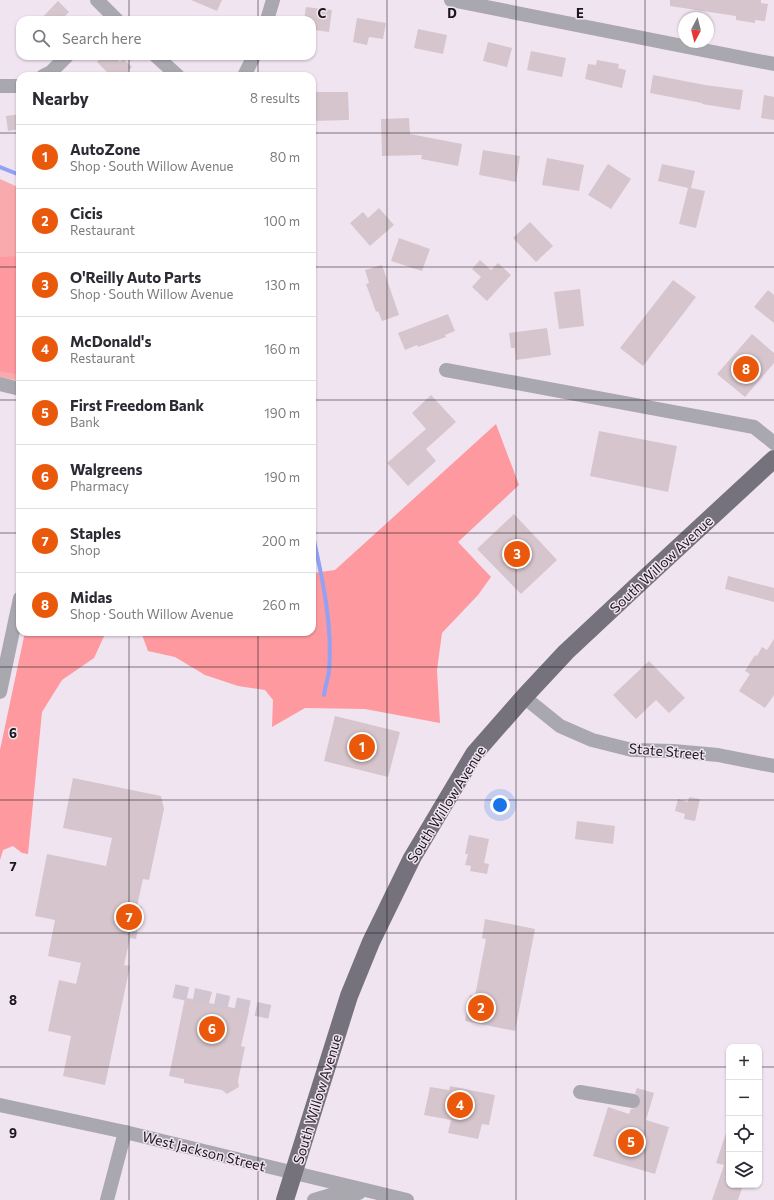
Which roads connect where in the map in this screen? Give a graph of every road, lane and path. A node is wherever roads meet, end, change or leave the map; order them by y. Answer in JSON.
{"nodes":[{"id":1,"x":97,"y":0,"type":"edge"},
{"id":2,"x":273,"y":0,"type":"edge"},
{"id":3,"x":450,"y":0,"type":"edge"},
{"id":4,"x":109,"y":16,"type":"edge"},
{"id":5,"x":267,"y":16,"type":"edge"},
{"id":6,"x":63,"y":60,"type":"edge"},
{"id":7,"x":160,"y":60,"type":"edge"},
{"id":8,"x":252,"y":60,"type":"edge"},
{"id":9,"x":774,"y":64,"type":"edge"},
{"id":10,"x":51,"y":72,"type":"edge"},
{"id":11,"x":174,"y":72,"type":"edge"},
{"id":12,"x":246,"y":72,"type":"edge"},
{"id":13,"x":0,"y":86,"type":"edge"},
{"id":14,"x":16,"y":86,"type":"edge"},
{"id":15,"x":446,"y":370,"type":"dead end"},
{"id":16,"x":0,"y":384,"type":"edge"},
{"id":17,"x":16,"y":388,"type":"edge"},
{"id":18,"x":774,"y":443,"type":"edge"},
{"id":19,"x":774,"y":459,"type":"edge"},
{"id":20,"x":16,"y":617,"type":"edge"},
{"id":21,"x":0,"y":692,"type":"edge"},
{"id":22,"x":524,"y":697,"type":"junction"},
{"id":23,"x":774,"y":766,"type":"edge"},
{"id":24,"x":580,"y":1092,"type":"dead end"},
{"id":25,"x":633,"y":1101,"type":"tunnel mouth"},
{"id":26,"x":0,"y":1105,"type":"edge"},
{"id":27,"x":125,"y":1132,"type":"junction"},
{"id":28,"x":294,"y":1173,"type":"junction"},
{"id":29,"x":377,"y":1193,"type":"junction"},
{"id":30,"x":107,"y":1200,"type":"edge"},
{"id":31,"x":285,"y":1200,"type":"edge"},
{"id":32,"x":314,"y":1200,"type":"edge"},
{"id":33,"x":407,"y":1200,"type":"edge"}],
"edges":[{"from":1,"to":4,"type":"street"},
{"from":2,"to":5,"type":"street"},
{"from":3,"to":9,"type":"street"},
{"from":6,"to":10,"type":"street"},
{"from":7,"to":11,"type":"street"},
{"from":8,"to":12,"type":"street"},
{"from":13,"to":14,"type":"street"},
{"from":15,"to":18,"type":"street"},
{"from":16,"to":17,"type":"street"},
{"from":19,"to":22,"type":"main road","name":"South Willow Avenue"},
{"from":20,"to":21,"type":"street"},
{"from":22,"to":23,"type":"street","name":"State Street"},
{"from":22,"to":28,"type":"main road","name":"South Willow Avenue"},
{"from":24,"to":25,"type":"street"},
{"from":26,"to":27,"type":"street","name":"West Jackson Street"},
{"from":27,"to":28,"type":"street","name":"West Jackson Street"},
{"from":27,"to":30,"type":"street"},
{"from":28,"to":29,"type":"street","name":"West Jackson Street"},
{"from":28,"to":31,"type":"main road","name":"South Willow Avenue"},
{"from":29,"to":32,"type":"street"},
{"from":29,"to":33,"type":"street","name":"West Jackson Street"}]}
